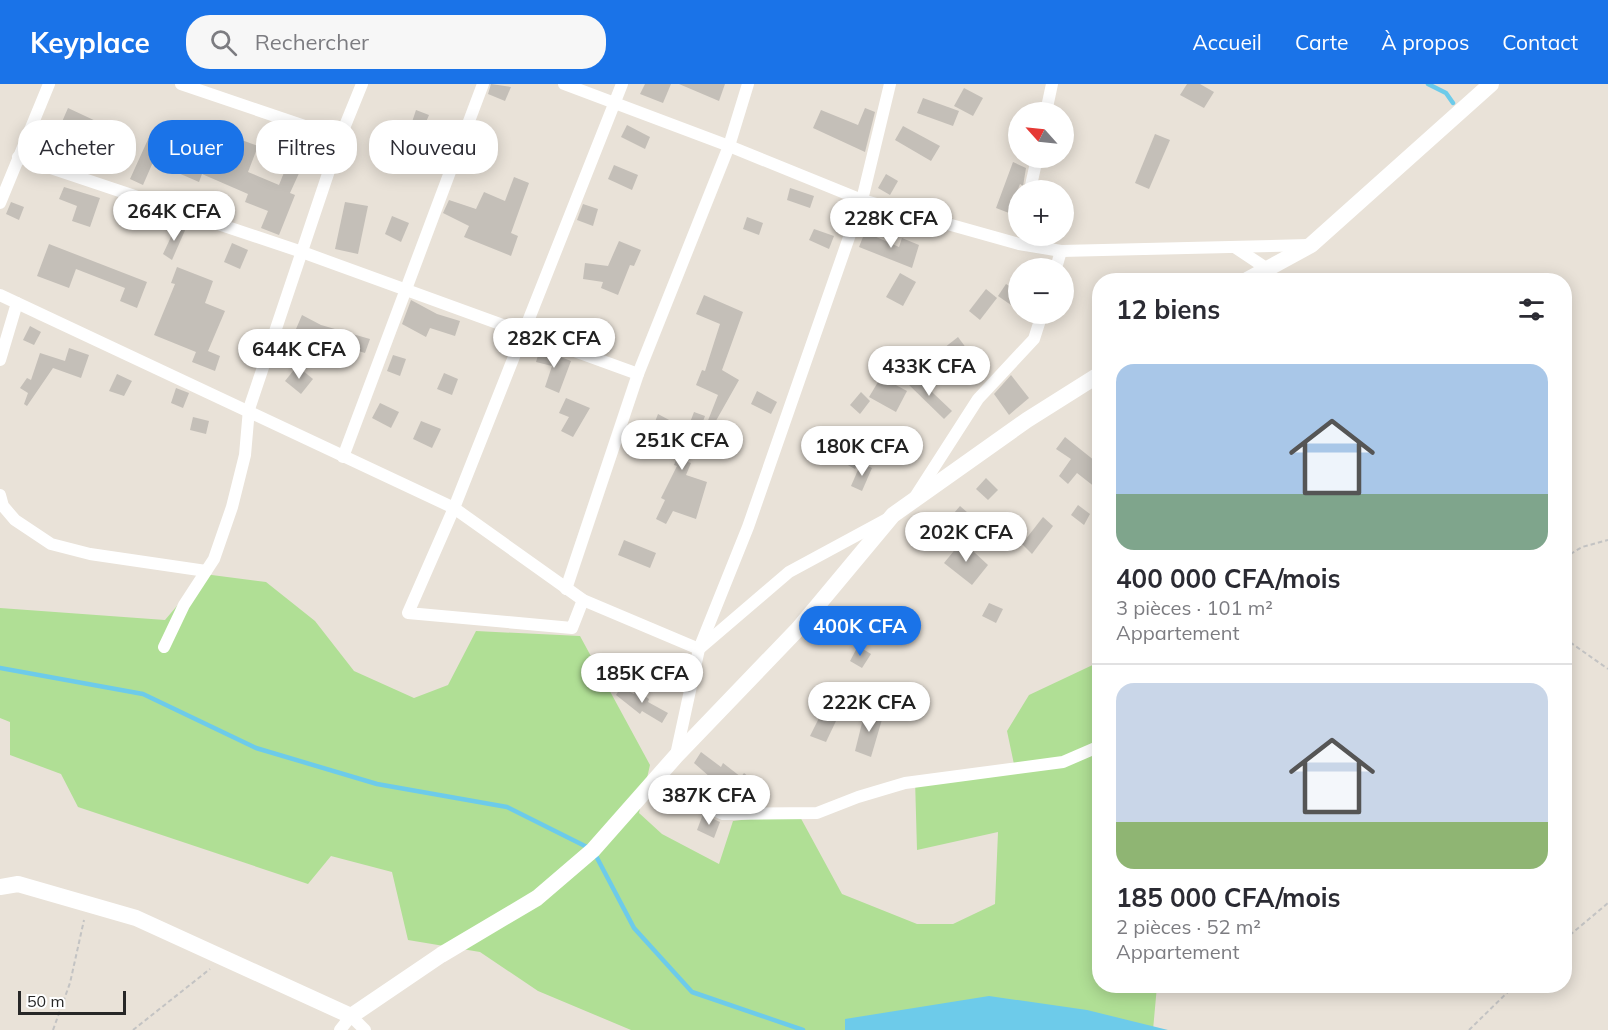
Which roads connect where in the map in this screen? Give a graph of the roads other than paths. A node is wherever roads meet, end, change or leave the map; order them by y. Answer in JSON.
{"nodes":[{"id":1,"x":49,"y":84,"type":"edge"},
{"id":2,"x":181,"y":84,"type":"edge"},
{"id":3,"x":362,"y":84,"type":"edge"},
{"id":4,"x":483,"y":84,"type":"edge"},
{"id":5,"x":564,"y":84,"type":"edge"},
{"id":6,"x":622,"y":84,"type":"edge"},
{"id":7,"x":748,"y":84,"type":"edge"},
{"id":8,"x":890,"y":84,"type":"edge"},
{"id":9,"x":1052,"y":84,"type":"edge"},
{"id":10,"x":1491,"y":84,"type":"edge"},
{"id":11,"x":617,"y":102,"type":"junction"},
{"id":12,"x":1048,"y":102,"type":"edge"},
{"id":13,"x":34,"y":120,"type":"edge"},
{"id":14,"x":287,"y":120,"type":"edge"},
{"id":15,"x":347,"y":120,"type":"edge"},
{"id":16,"x":729,"y":146,"type":"junction"},
{"id":17,"x":18,"y":157,"type":"edge"},
{"id":18,"x":69,"y":174,"type":"edge"},
{"id":19,"x":328,"y":174,"type":"edge"},
{"id":20,"x":862,"y":200,"type":"junction"},
{"id":21,"x":0,"y":203,"type":"edge"},
{"id":22,"x":1008,"y":237,"type":"edge"},
{"id":23,"x":1311,"y":245,"type":"junction"},
{"id":24,"x":1042,"y":246,"type":"edge"},
{"id":25,"x":1236,"y":248,"type":"junction"},
{"id":26,"x":1061,"y":251,"type":"junction"},
{"id":27,"x":302,"y":252,"type":"junction"},
{"id":28,"x":1059,"y":258,"type":"edge"},
{"id":29,"x":1268,"y":273,"type":"edge"},
{"id":30,"x":1270,"y":273,"type":"edge"},
{"id":31,"x":404,"y":291,"type":"junction"},
{"id":32,"x":0,"y":295,"type":"edge"},
{"id":33,"x":17,"y":303,"type":"junction"},
{"id":34,"x":1039,"y":324,"type":"edge"},
{"id":35,"x":525,"y":332,"type":"junction"},
{"id":36,"x":0,"y":360,"type":"edge"},
{"id":37,"x":638,"y":374,"type":"junction"},
{"id":38,"x":1092,"y":379,"type":"edge"},
{"id":39,"x":249,"y":409,"type":"junction"},
{"id":40,"x":343,"y":457,"type":"junction"},
{"id":41,"x":914,"y":498,"type":"junction"},
{"id":42,"x":1,"y":502,"type":"edge"},
{"id":43,"x":454,"y":507,"type":"junction"},
{"id":44,"x":893,"y":515,"type":"junction"},
{"id":45,"x":206,"y":571,"type":"junction"},
{"id":46,"x":566,"y":589,"type":"junction"},
{"id":47,"x":583,"y":600,"type":"junction"},
{"id":48,"x":164,"y":647,"type":"dead end"},
{"id":49,"x":699,"y":649,"type":"junction"},
{"id":50,"x":1092,"y":749,"type":"edge"},
{"id":51,"x":676,"y":756,"type":"junction"},
{"id":52,"x":652,"y":783,"type":"junction"},
{"id":53,"x":0,"y":887,"type":"edge"},
{"id":54,"x":351,"y":1016,"type":"junction"},
{"id":55,"x":340,"y":1030,"type":"edge"},
{"id":56,"x":365,"y":1030,"type":"edge"}],
"edges":[{"from":1,"to":13,"type":"street"},
{"from":2,"to":14,"type":"street"},
{"from":3,"to":15,"type":"street"},
{"from":4,"to":31,"type":"street"},
{"from":5,"to":11,"type":"street"},
{"from":6,"to":11,"type":"street"},
{"from":7,"to":16,"type":"street"},
{"from":8,"to":20,"type":"street"},
{"from":9,"to":12,"type":"street"},
{"from":10,"to":23,"type":"street"},
{"from":11,"to":16,"type":"street"},
{"from":11,"to":35,"type":"street"},
{"from":16,"to":20,"type":"street"},
{"from":16,"to":37,"type":"street"},
{"from":17,"to":21,"type":"street"},
{"from":18,"to":27,"type":"street"},
{"from":19,"to":27,"type":"street"},
{"from":20,"to":22,"type":"street"},
{"from":20,"to":49,"type":"street"},
{"from":23,"to":25,"type":"street"},
{"from":23,"to":30,"type":"street"},
{"from":24,"to":26,"type":"street"},
{"from":25,"to":26,"type":"street"},
{"from":25,"to":29,"type":"street"},
{"from":26,"to":28,"type":"street"},
{"from":27,"to":31,"type":"street"},
{"from":27,"to":39,"type":"street"},
{"from":31,"to":35,"type":"street"},
{"from":31,"to":40,"type":"street"},
{"from":32,"to":33,"type":"street"},
{"from":33,"to":36,"type":"street"},
{"from":33,"to":39,"type":"street"},
{"from":34,"to":41,"type":"street"},
{"from":35,"to":37,"type":"street"},
{"from":35,"to":43,"type":"street"},
{"from":37,"to":46,"type":"street"},
{"from":38,"to":41,"type":"street"},
{"from":39,"to":40,"type":"street"},
{"from":39,"to":45,"type":"street"},
{"from":40,"to":43,"type":"street"},
{"from":41,"to":44,"type":"street"},
{"from":42,"to":45,"type":"street"},
{"from":43,"to":46,"type":"street"},
{"from":43,"to":47,"type":"street"},
{"from":44,"to":49,"type":"street"},
{"from":44,"to":51,"type":"street"},
{"from":45,"to":48,"type":"street"},
{"from":46,"to":47,"type":"street"},
{"from":47,"to":49,"type":"street"},
{"from":49,"to":51,"type":"street"},
{"from":50,"to":52,"type":"street"},
{"from":51,"to":52,"type":"street"},
{"from":52,"to":54,"type":"street"},
{"from":53,"to":54,"type":"street"},
{"from":54,"to":55,"type":"street"},
{"from":54,"to":56,"type":"street"}]}
